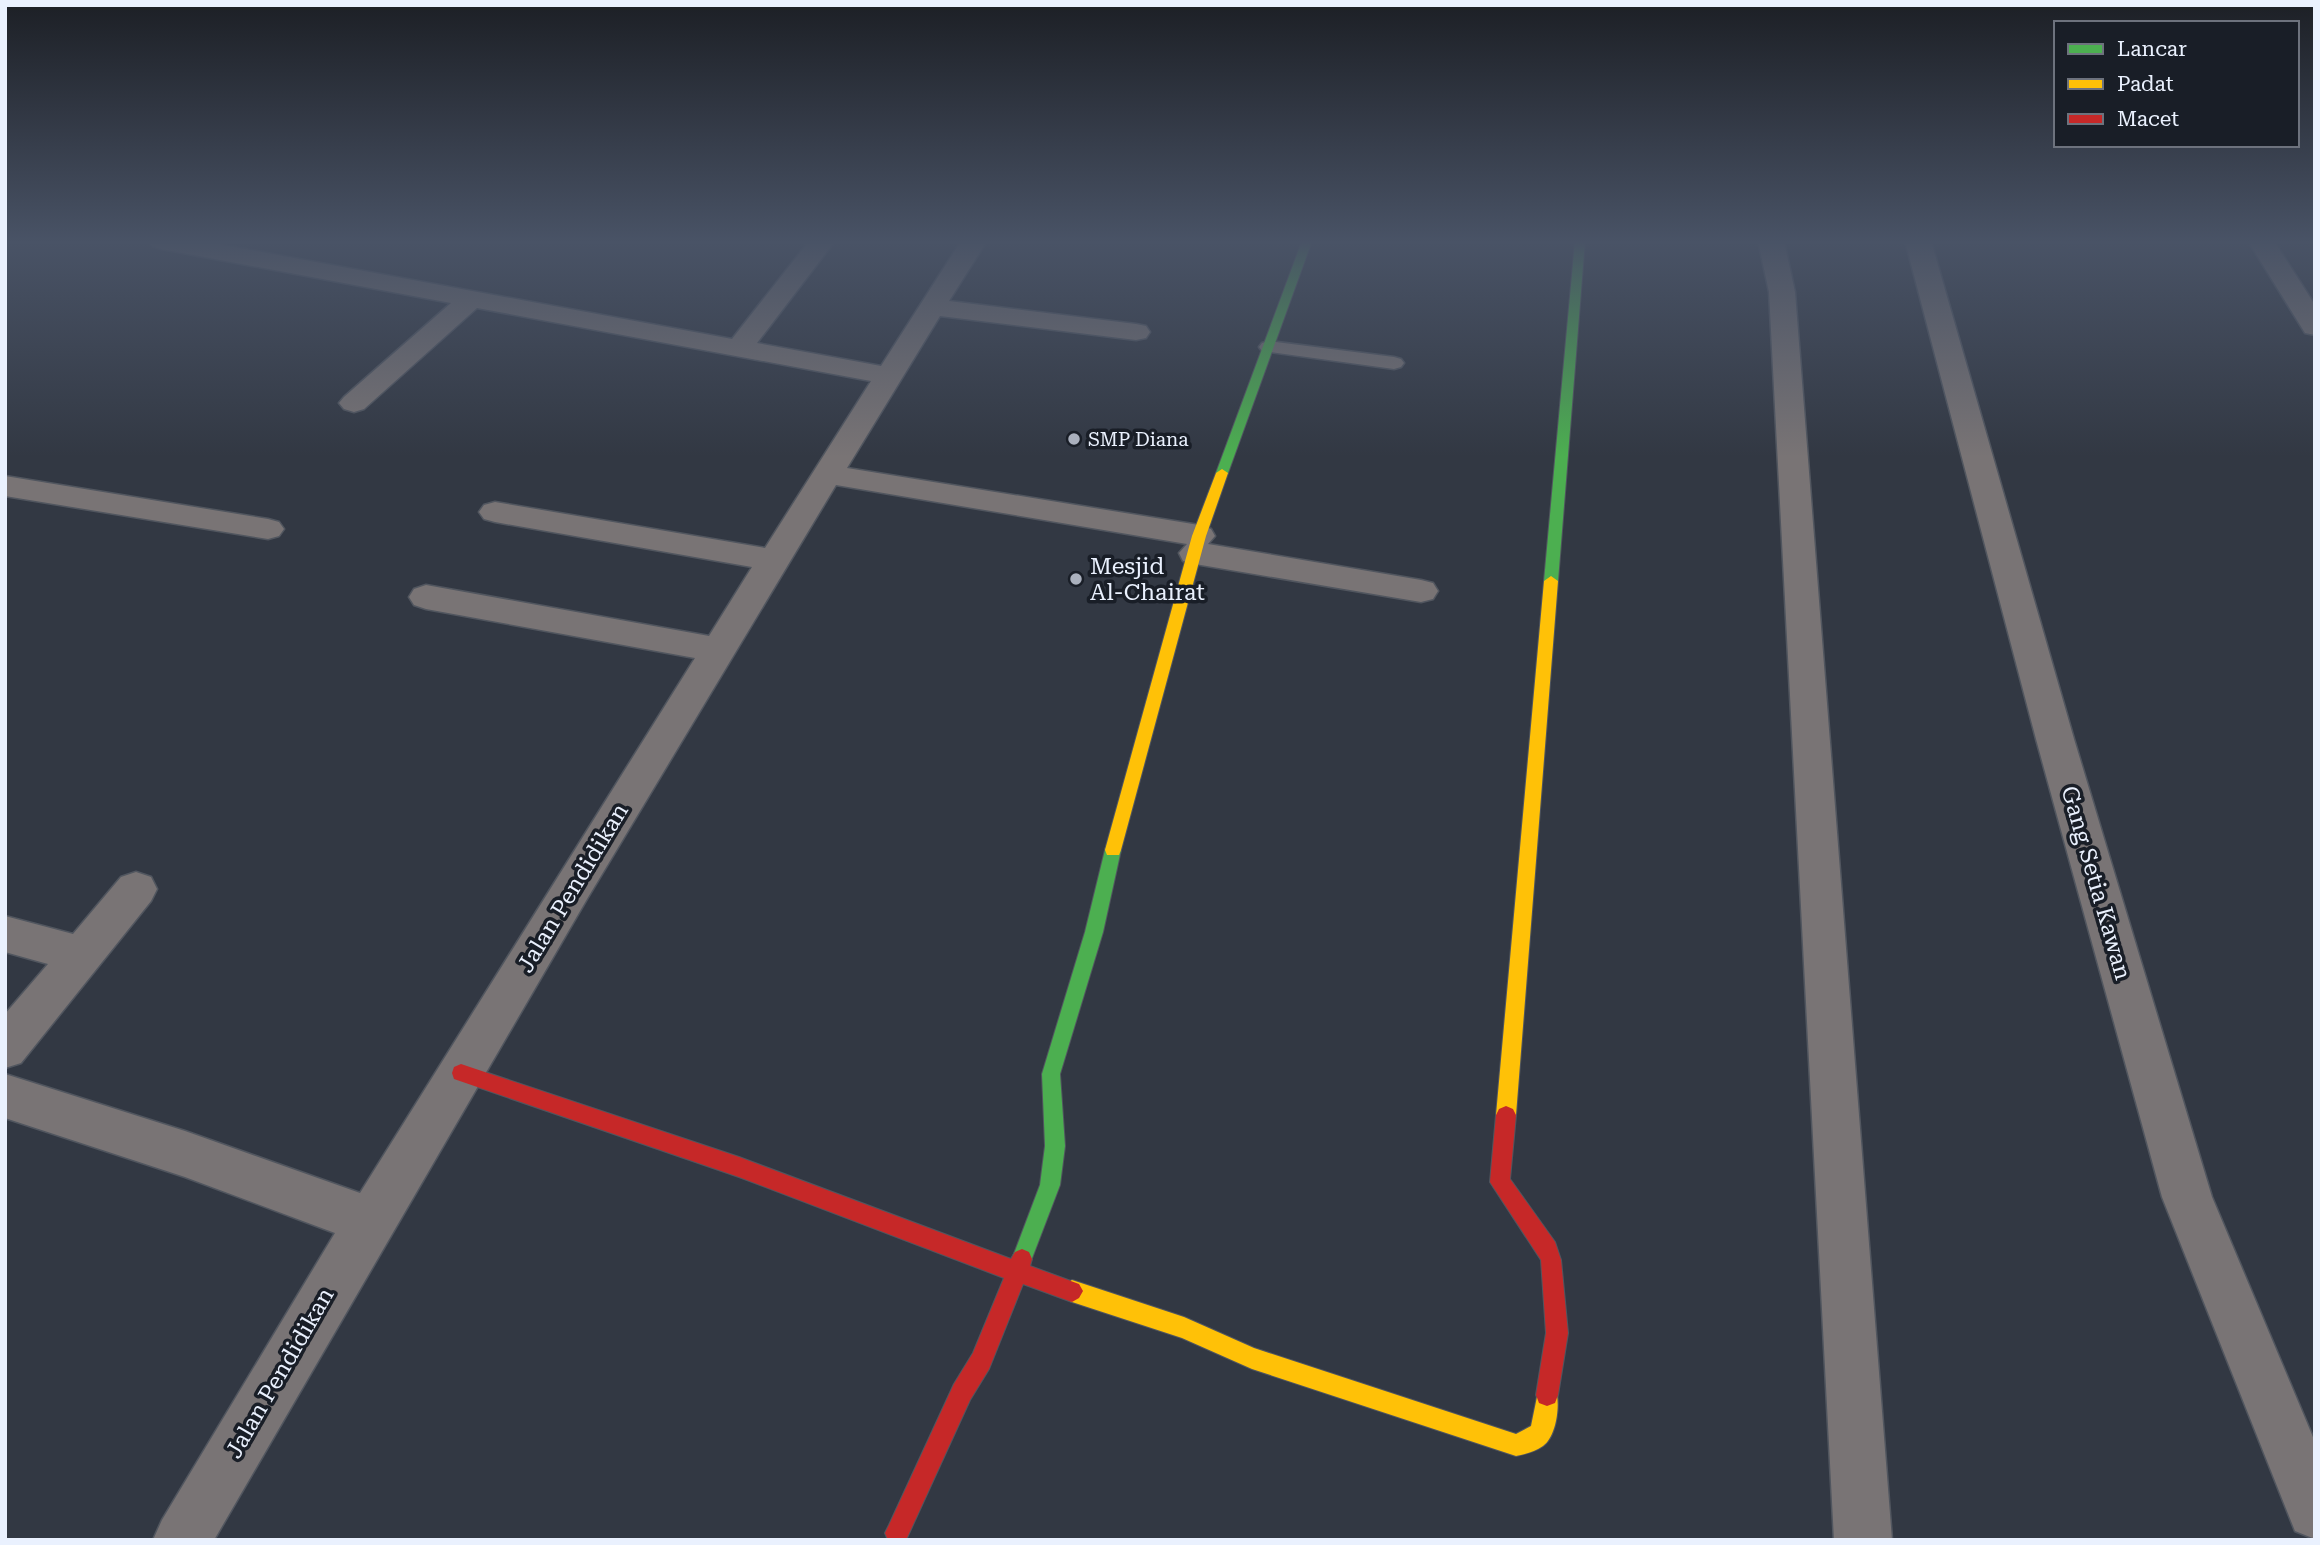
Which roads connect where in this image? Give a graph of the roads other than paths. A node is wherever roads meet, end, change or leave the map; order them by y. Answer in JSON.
{"nodes":[{"id":1,"x":455,"y":313,"type":"edge"},
{"id":2,"x":551,"y":313,"type":"edge"},
{"id":3,"x":766,"y":313,"type":"edge"},
{"id":4,"x":928,"y":313,"type":"edge"},
{"id":5,"x":982,"y":313,"type":"edge"},
{"id":6,"x":1281,"y":313,"type":"edge"},
{"id":7,"x":1574,"y":313,"type":"edge"},
{"id":8,"x":1783,"y":313,"type":"edge"},
{"id":9,"x":1938,"y":313,"type":"edge"},
{"id":10,"x":1136,"y":332,"type":"dead end"},
{"id":11,"x":1269,"y":347,"type":"junction"},
{"id":12,"x":738,"y":349,"type":"junction"},
{"id":13,"x":1394,"y":363,"type":"dead end"},
{"id":14,"x":888,"y":376,"type":"junction"},
{"id":15,"x":354,"y":403,"type":"dead end"},
{"id":16,"x":828,"y":474,"type":"junction"},
{"id":17,"x":5,"y":486,"type":"edge"},
{"id":18,"x":495,"y":512,"type":"dead end"},
{"id":19,"x":268,"y":529,"type":"dead end"},
{"id":20,"x":1197,"y":545,"type":"junction"},
{"id":21,"x":774,"y":560,"type":"junction"},
{"id":22,"x":1420,"y":592,"type":"dead end"},
{"id":23,"x":426,"y":597,"type":"dead end"},
{"id":24,"x":718,"y":650,"type":"junction"},
{"id":25,"x":136,"y":889,"type":"dead end"},
{"id":26,"x":5,"y":934,"type":"edge"},
{"id":27,"x":83,"y":955,"type":"junction"},
{"id":28,"x":5,"y":1048,"type":"edge"},
{"id":29,"x":461,"y":1073,"type":"junction"},
{"id":30,"x":5,"y":1096,"type":"edge"},
{"id":31,"x":369,"y":1221,"type":"junction"},
{"id":32,"x":1017,"y":1272,"type":"junction"},
{"id":33,"x":2315,"y":1511,"type":"edge"},
{"id":34,"x":897,"y":1532,"type":"dead end"},
{"id":35,"x":182,"y":1540,"type":"edge"},
{"id":36,"x":1863,"y":1540,"type":"edge"}],
"edges":[{"from":1,"to":15,"type":"street"},
{"from":2,"to":12,"type":"street"},
{"from":3,"to":12,"type":"street"},
{"from":4,"to":14,"type":"street","name":"Jalan Pendidikan"},
{"from":5,"to":10,"type":"street"},
{"from":6,"to":11,"type":"street"},
{"from":7,"to":32,"type":"street"},
{"from":8,"to":36,"type":"street"},
{"from":9,"to":33,"type":"street","name":"Gang Setia Kawan"},
{"from":11,"to":13,"type":"lane"},
{"from":11,"to":20,"type":"street"},
{"from":12,"to":14,"type":"street"},
{"from":14,"to":16,"type":"street","name":"Jalan Pendidikan"},
{"from":16,"to":20,"type":"street"},
{"from":16,"to":21,"type":"street","name":"Jalan Pendidikan"},
{"from":17,"to":19,"type":"street"},
{"from":18,"to":21,"type":"street"},
{"from":20,"to":22,"type":"street"},
{"from":20,"to":32,"type":"street"},
{"from":21,"to":24,"type":"street","name":"Jalan Pendidikan"},
{"from":23,"to":24,"type":"street"},
{"from":24,"to":29,"type":"street","name":"Jalan Pendidikan"},
{"from":25,"to":27,"type":"street"},
{"from":26,"to":27,"type":"street"},
{"from":27,"to":28,"type":"street"},
{"from":29,"to":31,"type":"street","name":"Jalan Pendidikan"},
{"from":29,"to":32,"type":"street"},
{"from":30,"to":31,"type":"street"},
{"from":31,"to":35,"type":"street","name":"Jalan Pendidikan"},
{"from":32,"to":34,"type":"street"}]}
